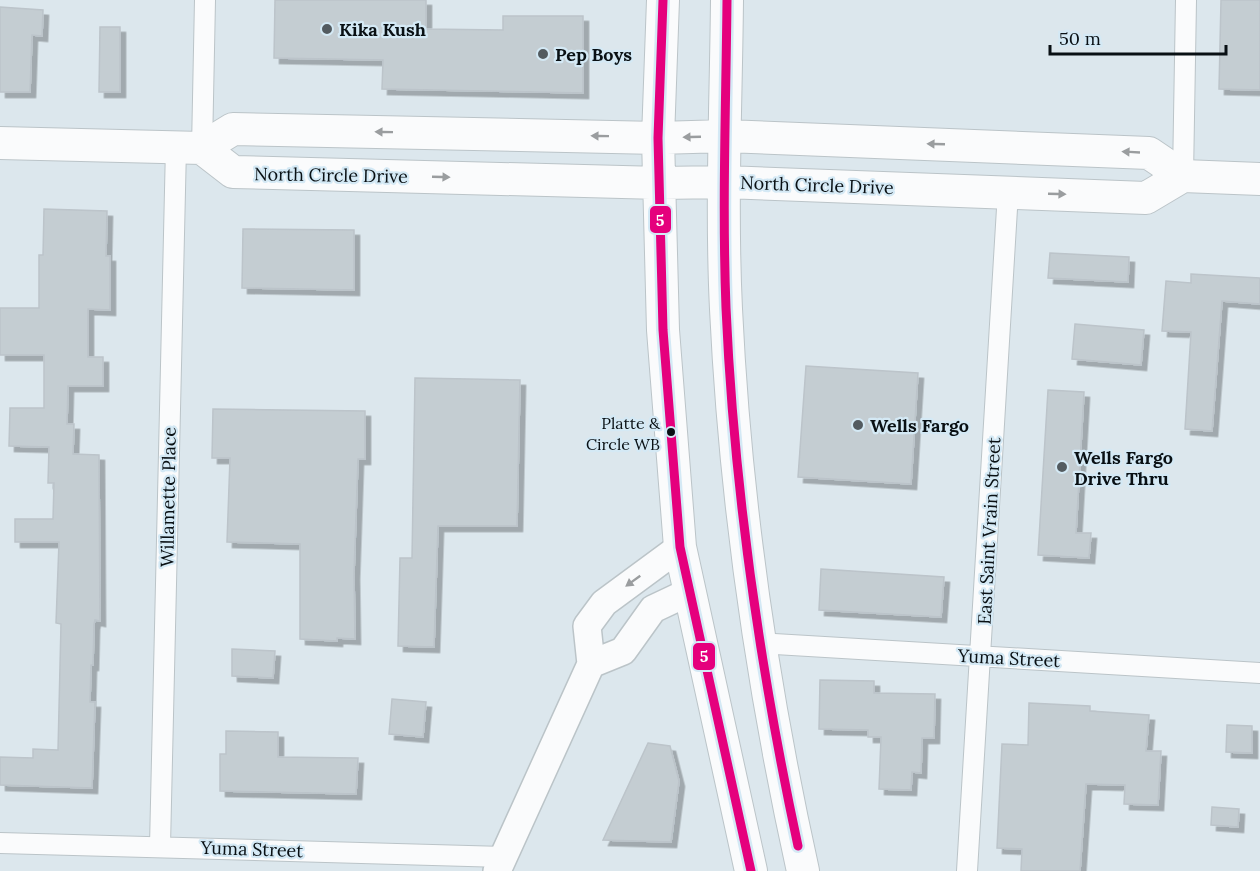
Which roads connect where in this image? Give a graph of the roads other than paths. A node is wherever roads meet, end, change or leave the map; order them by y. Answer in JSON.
{"nodes":[{"id":1,"x":205,"y":0,"type":"edge"},
{"id":2,"x":663,"y":0,"type":"edge"},
{"id":3,"x":727,"y":0,"type":"edge"},
{"id":4,"x":1186,"y":0,"type":"edge"},
{"id":5,"x":726,"y":136,"type":"junction"},
{"id":6,"x":658,"y":138,"type":"junction"},
{"id":7,"x":0,"y":143,"type":"edge"},
{"id":8,"x":189,"y":148,"type":"junction"},
{"id":9,"x":1183,"y":176,"type":"junction"},
{"id":10,"x":1260,"y":179,"type":"edge"},
{"id":11,"x":725,"y":182,"type":"junction"},
{"id":12,"x":660,"y":183,"type":"junction"},
{"id":13,"x":1008,"y":192,"type":"junction"},
{"id":14,"x":680,"y":547,"type":"junction"},
{"id":15,"x":689,"y":592,"type":"junction"},
{"id":16,"x":759,"y":643,"type":"junction"},
{"id":17,"x":982,"y":657,"type":"junction"},
{"id":18,"x":591,"y":664,"type":"junction"},
{"id":19,"x":1260,"y":673,"type":"edge"},
{"id":20,"x":0,"y":843,"type":"edge"},
{"id":21,"x":159,"y":846,"type":"junction"},
{"id":22,"x":501,"y":864,"type":"edge"},
{"id":23,"x":750,"y":871,"type":"edge"},
{"id":24,"x":803,"y":871,"type":"edge"},
{"id":25,"x":967,"y":871,"type":"edge"}],
"edges":[{"from":1,"to":8,"type":"street","name":"Willamette Place"},
{"from":2,"to":6,"type":"main road"},
{"from":3,"to":5,"type":"main road"},
{"from":4,"to":9,"type":"street"},
{"from":5,"to":6,"type":"main road","one_way":true},
{"from":9,"to":5,"type":"main road","one_way":true},
{"from":5,"to":11,"type":"main road"},
{"from":6,"to":8,"type":"main road","one_way":true},
{"from":6,"to":12,"type":"main road"},
{"from":7,"to":8,"type":"main road"},
{"from":8,"to":12,"type":"main road","name":"North Circle Drive","one_way":true},
{"from":8,"to":21,"type":"street","name":"Willamette Place"},
{"from":9,"to":10,"type":"main road"},
{"from":13,"to":9,"type":"main road","name":"North Circle Drive","one_way":true},
{"from":11,"to":12,"type":"main road","name":"North Circle Drive"},
{"from":11,"to":13,"type":"main road","name":"North Circle Drive"},
{"from":11,"to":16,"type":"main road"},
{"from":12,"to":14,"type":"main road"},
{"from":13,"to":17,"type":"street","name":"East Saint Vrain Street"},
{"from":14,"to":15,"type":"main road"},
{"from":14,"to":18,"type":"street","one_way":true},
{"from":15,"to":18,"type":"street"},
{"from":15,"to":23,"type":"main road"},
{"from":16,"to":17,"type":"street","name":"Yuma Street"},
{"from":16,"to":24,"type":"main road"},
{"from":17,"to":19,"type":"street","name":"Yuma Street"},
{"from":17,"to":25,"type":"street","name":"East Saint Vrain Street"},
{"from":18,"to":22,"type":"street"},
{"from":20,"to":21,"type":"street","name":"Yuma Street"},
{"from":21,"to":22,"type":"street","name":"Yuma Street"}]}
